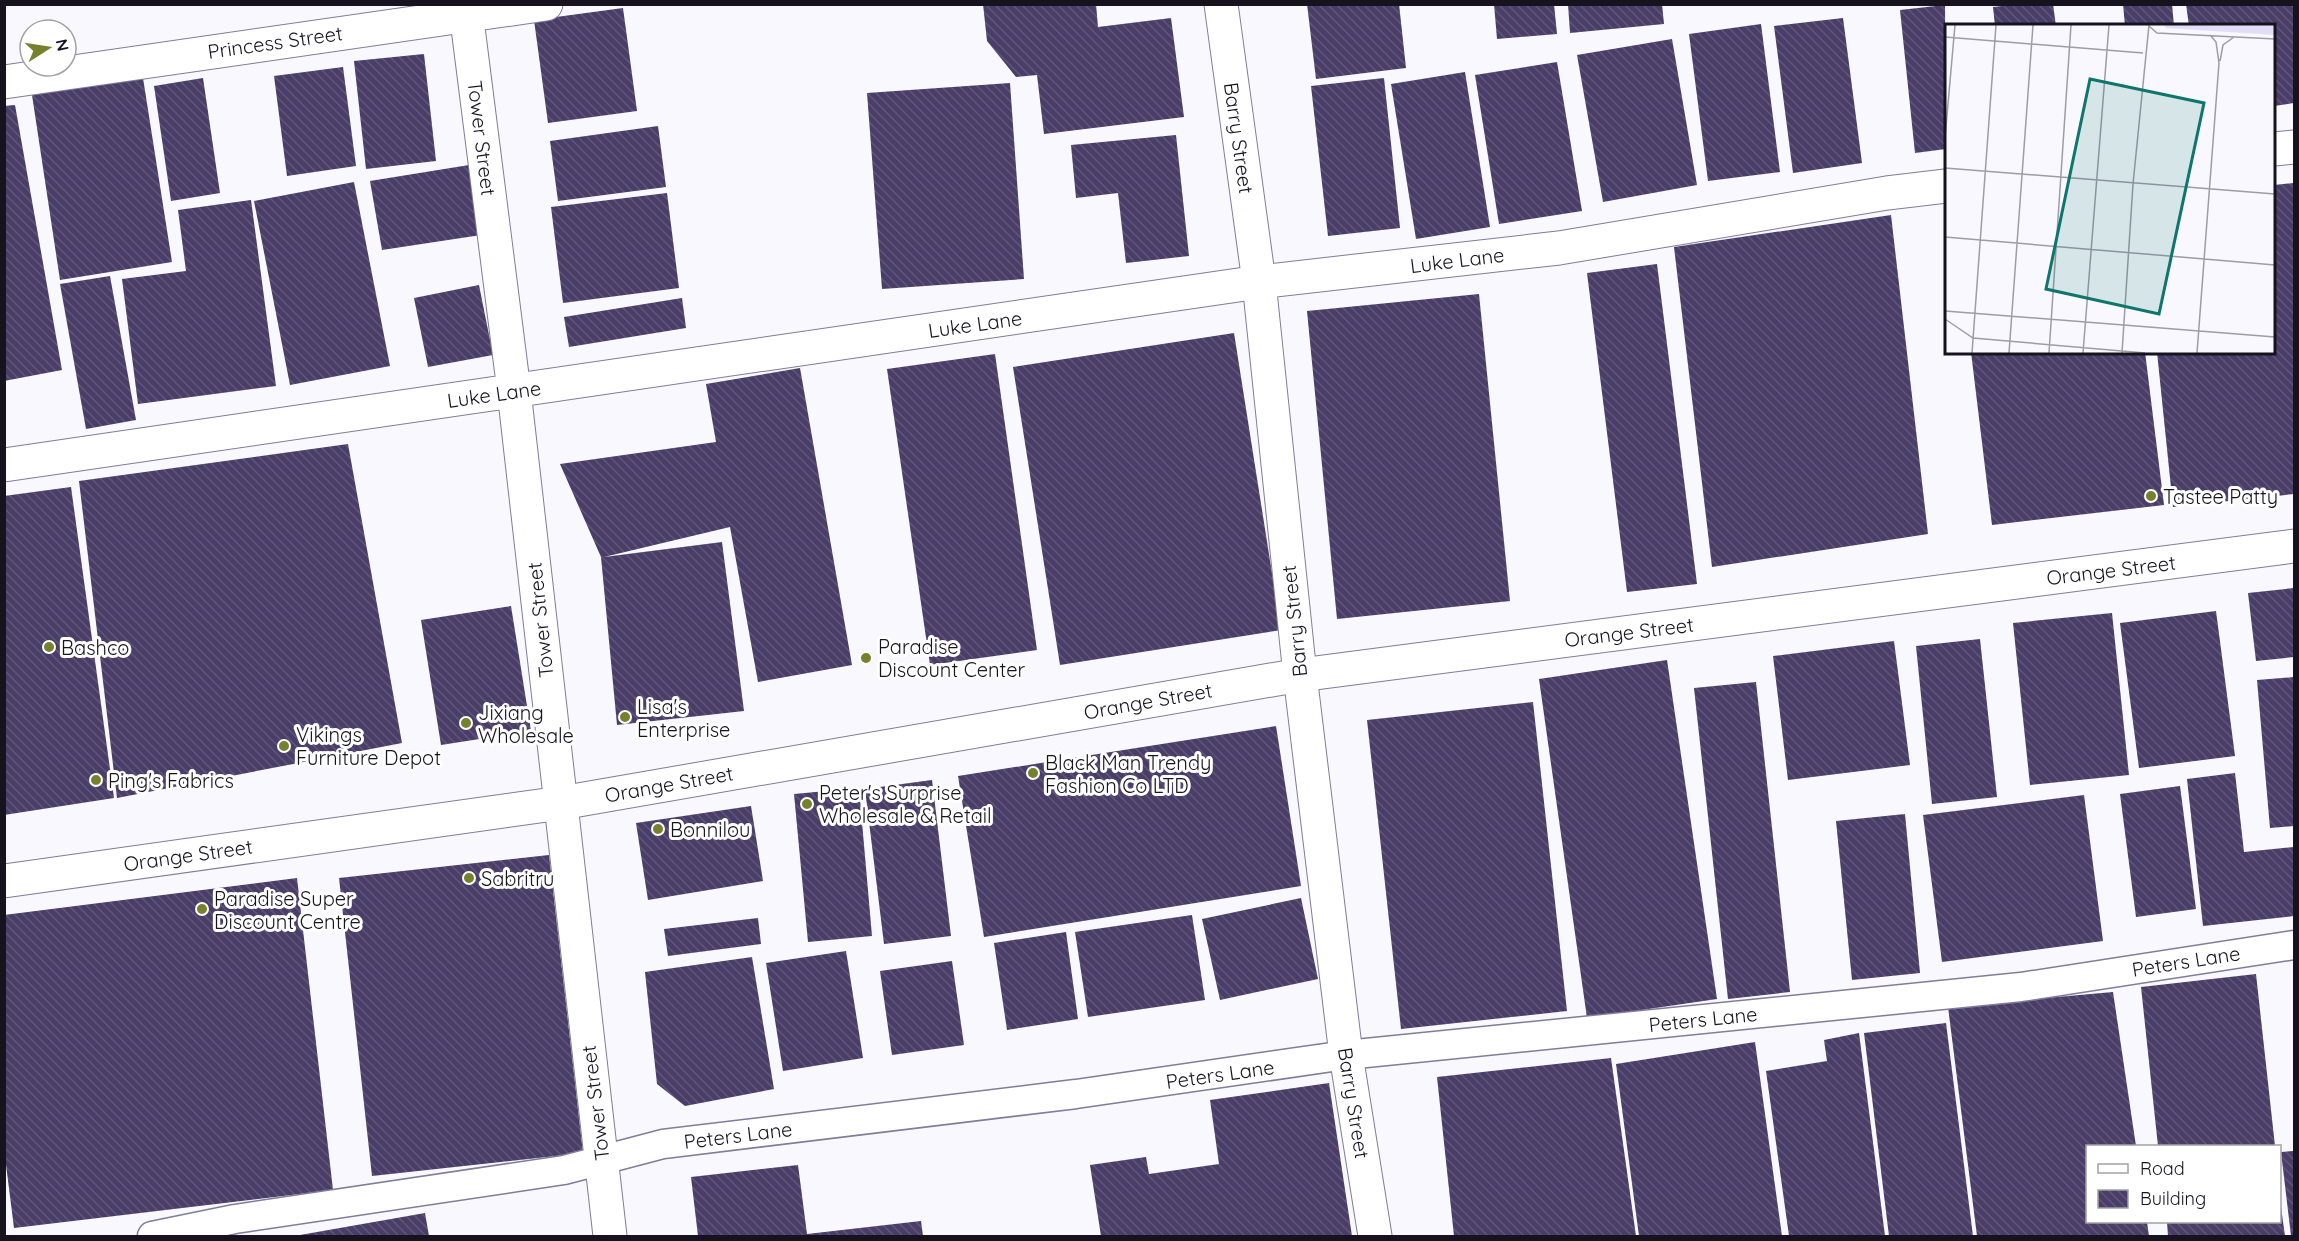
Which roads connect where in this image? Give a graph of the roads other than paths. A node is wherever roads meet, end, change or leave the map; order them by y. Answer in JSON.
{"nodes":[{"id":1,"x":546,"y":4,"type":"edge"},
{"id":2,"x":1221,"y":4,"type":"edge"},
{"id":3,"x":466,"y":9,"type":"edge"},
{"id":4,"x":4,"y":82,"type":"edge"},
{"id":5,"x":2295,"y":147,"type":"edge"},
{"id":6,"x":2275,"y":149,"type":"edge"},
{"id":7,"x":1945,"y":186,"type":"edge"},
{"id":8,"x":1259,"y":282,"type":"junction"},
{"id":9,"x":514,"y":391,"type":"junction"},
{"id":10,"x":4,"y":465,"type":"edge"},
{"id":11,"x":2295,"y":546,"type":"edge"},
{"id":12,"x":1300,"y":675,"type":"junction"},
{"id":13,"x":561,"y":803,"type":"junction"},
{"id":14,"x":4,"y":881,"type":"edge"},
{"id":15,"x":2295,"y":945,"type":"edge"},
{"id":16,"x":1346,"y":1055,"type":"junction"},
{"id":17,"x":602,"y":1162,"type":"junction"},
{"id":18,"x":152,"y":1236,"type":"edge"},
{"id":19,"x":610,"y":1236,"type":"edge"},
{"id":20,"x":1375,"y":1236,"type":"edge"}],
"edges":[{"from":1,"to":3,"type":"street","name":"Princess Street"},
{"from":2,"to":8,"type":"street","name":"Barry Street"},
{"from":3,"to":4,"type":"street","name":"Princess Street"},
{"from":3,"to":9,"type":"street","name":"Tower Street"},
{"from":5,"to":6,"type":"street"},
{"from":7,"to":8,"type":"street","name":"Luke Lane"},
{"from":8,"to":9,"type":"street","name":"Luke Lane"},
{"from":8,"to":12,"type":"street","name":"Barry Street"},
{"from":9,"to":10,"type":"street","name":"Luke Lane"},
{"from":9,"to":13,"type":"street","name":"Tower Street"},
{"from":11,"to":12,"type":"street","name":"Orange Street"},
{"from":12,"to":13,"type":"street","name":"Orange Street"},
{"from":12,"to":16,"type":"street","name":"Barry Street"},
{"from":13,"to":14,"type":"street","name":"Orange Street"},
{"from":13,"to":17,"type":"street","name":"Tower Street"},
{"from":15,"to":16,"type":"lane","name":"Peters Lane"},
{"from":16,"to":17,"type":"lane","name":"Peters Lane"},
{"from":16,"to":20,"type":"street","name":"Barry Street"},
{"from":17,"to":18,"type":"lane","name":"Peters Lane"},
{"from":17,"to":19,"type":"street","name":"Tower Street"}]}
